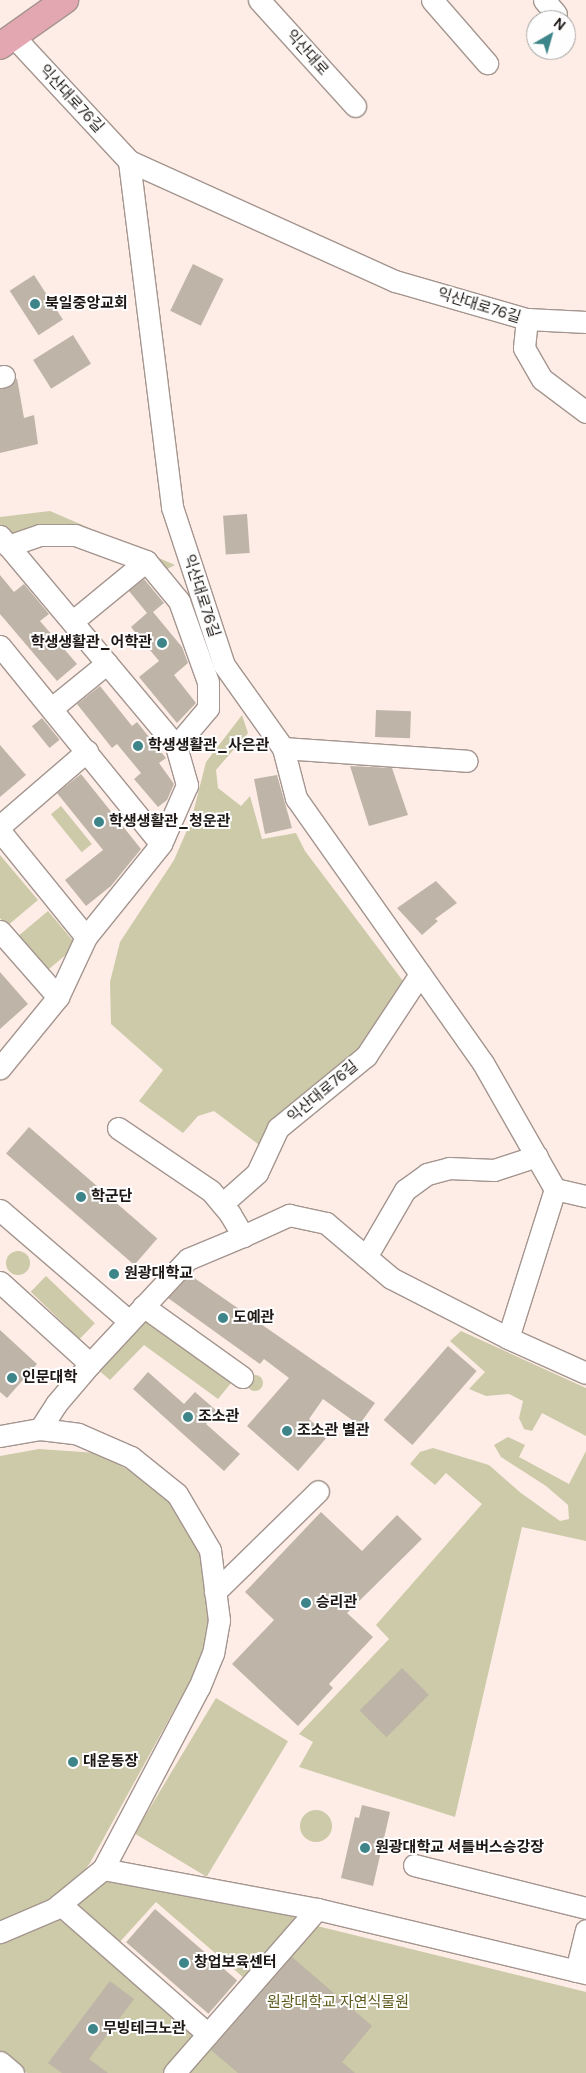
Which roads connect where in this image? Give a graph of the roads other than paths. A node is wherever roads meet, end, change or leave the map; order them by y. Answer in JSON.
{"nodes":[{"id":1,"x":65,"y":0,"type":"edge"},
{"id":2,"x":259,"y":0,"type":"edge"},
{"id":3,"x":432,"y":0,"type":"edge"},
{"id":4,"x":6,"y":41,"type":"edge"},
{"id":5,"x":487,"y":64,"type":"dead end"},
{"id":6,"x":355,"y":106,"type":"dead end"},
{"id":7,"x":129,"y":161,"type":"junction"},
{"id":8,"x":526,"y":319,"type":"junction"},
{"id":9,"x":586,"y":322,"type":"edge"},
{"id":10,"x":586,"y":412,"type":"edge"},
{"id":11,"x":4,"y":541,"type":"edge"},
{"id":12,"x":146,"y":561,"type":"junction"},
{"id":13,"x":73,"y":621,"type":"junction"},
{"id":14,"x":0,"y":646,"type":"edge"},
{"id":15,"x":107,"y":663,"type":"junction"},
{"id":16,"x":52,"y":708,"type":"junction"},
{"id":17,"x":176,"y":746,"type":"junction"},
{"id":18,"x":283,"y":748,"type":"junction"},
{"id":19,"x":87,"y":752,"type":"junction"},
{"id":20,"x":467,"y":761,"type":"dead end"},
{"id":21,"x":0,"y":826,"type":"edge"},
{"id":22,"x":0,"y":832,"type":"edge"},
{"id":23,"x":162,"y":844,"type":"junction"},
{"id":24,"x":0,"y":931,"type":"edge"},
{"id":25,"x":86,"y":937,"type":"junction"},
{"id":26,"x":420,"y":974,"type":"junction"},
{"id":27,"x":58,"y":998,"type":"junction"},
{"id":28,"x":0,"y":1066,"type":"edge"},
{"id":29,"x":118,"y":1128,"type":"dead end"},
{"id":30,"x":537,"y":1156,"type":"junction"},
{"id":31,"x":556,"y":1189,"type":"junction"},
{"id":32,"x":586,"y":1196,"type":"edge"},
{"id":33,"x":222,"y":1204,"type":"junction"},
{"id":34,"x":0,"y":1210,"type":"edge"},
{"id":35,"x":243,"y":1236,"type":"junction"},
{"id":36,"x":366,"y":1257,"type":"junction"},
{"id":37,"x":0,"y":1282,"type":"edge"},
{"id":38,"x":136,"y":1314,"type":"junction"},
{"id":39,"x":508,"y":1338,"type":"junction"},
{"id":40,"x":90,"y":1364,"type":"junction"},
{"id":41,"x":586,"y":1373,"type":"edge"},
{"id":42,"x":242,"y":1377,"type":"dead end"},
{"id":43,"x":40,"y":1429,"type":"junction"},
{"id":44,"x":0,"y":1436,"type":"edge"},
{"id":45,"x":318,"y":1491,"type":"dead end"},
{"id":46,"x":215,"y":1592,"type":"junction"},
{"id":47,"x":414,"y":1865,"type":"dead end"},
{"id":48,"x":103,"y":1869,"type":"junction"},
{"id":49,"x":60,"y":1904,"type":"junction"},
{"id":50,"x":586,"y":1908,"type":"edge"},
{"id":51,"x":317,"y":1910,"type":"junction"},
{"id":52,"x":586,"y":1930,"type":"edge"},
{"id":53,"x":0,"y":1932,"type":"edge"},
{"id":54,"x":581,"y":1972,"type":"edge"},
{"id":55,"x":208,"y":2034,"type":"junction"},
{"id":56,"x":0,"y":2062,"type":"edge"},
{"id":57,"x":14,"y":2073,"type":"edge"},
{"id":58,"x":174,"y":2073,"type":"edge"}],
"edges":[{"from":1,"to":4,"type":"main road"},
{"from":2,"to":6,"type":"street","name":"익산대로"},
{"from":3,"to":5,"type":"street"},
{"from":4,"to":7,"type":"street","name":"익산대로76길"},
{"from":7,"to":8,"type":"street","name":"익산대로76길"},
{"from":7,"to":18,"type":"street","name":"익산대로76길"},
{"from":8,"to":9,"type":"street"},
{"from":8,"to":10,"type":"street","name":"익산대로76길"},
{"from":11,"to":12,"type":"street"},
{"from":11,"to":13,"type":"street"},
{"from":12,"to":13,"type":"street"},
{"from":12,"to":17,"type":"street"},
{"from":13,"to":15,"type":"street"},
{"from":14,"to":16,"type":"street"},
{"from":15,"to":16,"type":"street"},
{"from":15,"to":17,"type":"street"},
{"from":16,"to":19,"type":"street"},
{"from":17,"to":23,"type":"street"},
{"from":18,"to":20,"type":"street"},
{"from":18,"to":26,"type":"street","name":"익산대로76길"},
{"from":19,"to":21,"type":"street"},
{"from":19,"to":23,"type":"street"},
{"from":22,"to":25,"type":"street"},
{"from":23,"to":25,"type":"street"},
{"from":24,"to":27,"type":"street"},
{"from":25,"to":27,"type":"street"},
{"from":26,"to":30,"type":"street","name":"익산대로76길"},
{"from":26,"to":33,"type":"street","name":"익산대로76길"},
{"from":27,"to":28,"type":"street"},
{"from":29,"to":33,"type":"street"},
{"from":30,"to":31,"type":"street","name":"익산대로76길"},
{"from":30,"to":36,"type":"street"},
{"from":31,"to":32,"type":"street"},
{"from":31,"to":39,"type":"street"},
{"from":33,"to":35,"type":"street"},
{"from":34,"to":38,"type":"street"},
{"from":35,"to":36,"type":"street"},
{"from":35,"to":38,"type":"street"},
{"from":36,"to":39,"type":"street"},
{"from":37,"to":40,"type":"street"},
{"from":38,"to":40,"type":"street"},
{"from":38,"to":42,"type":"street"},
{"from":39,"to":41,"type":"street"},
{"from":40,"to":43,"type":"street"},
{"from":43,"to":44,"type":"street"},
{"from":43,"to":46,"type":"street"},
{"from":45,"to":46,"type":"street"},
{"from":46,"to":48,"type":"street"},
{"from":47,"to":50,"type":"street"},
{"from":48,"to":49,"type":"street"},
{"from":48,"to":51,"type":"street"},
{"from":49,"to":53,"type":"street"},
{"from":49,"to":55,"type":"street"},
{"from":51,"to":54,"type":"street"},
{"from":51,"to":55,"type":"street"},
{"from":52,"to":54,"type":"street"},
{"from":55,"to":58,"type":"street"},
{"from":56,"to":57,"type":"street"}]}
